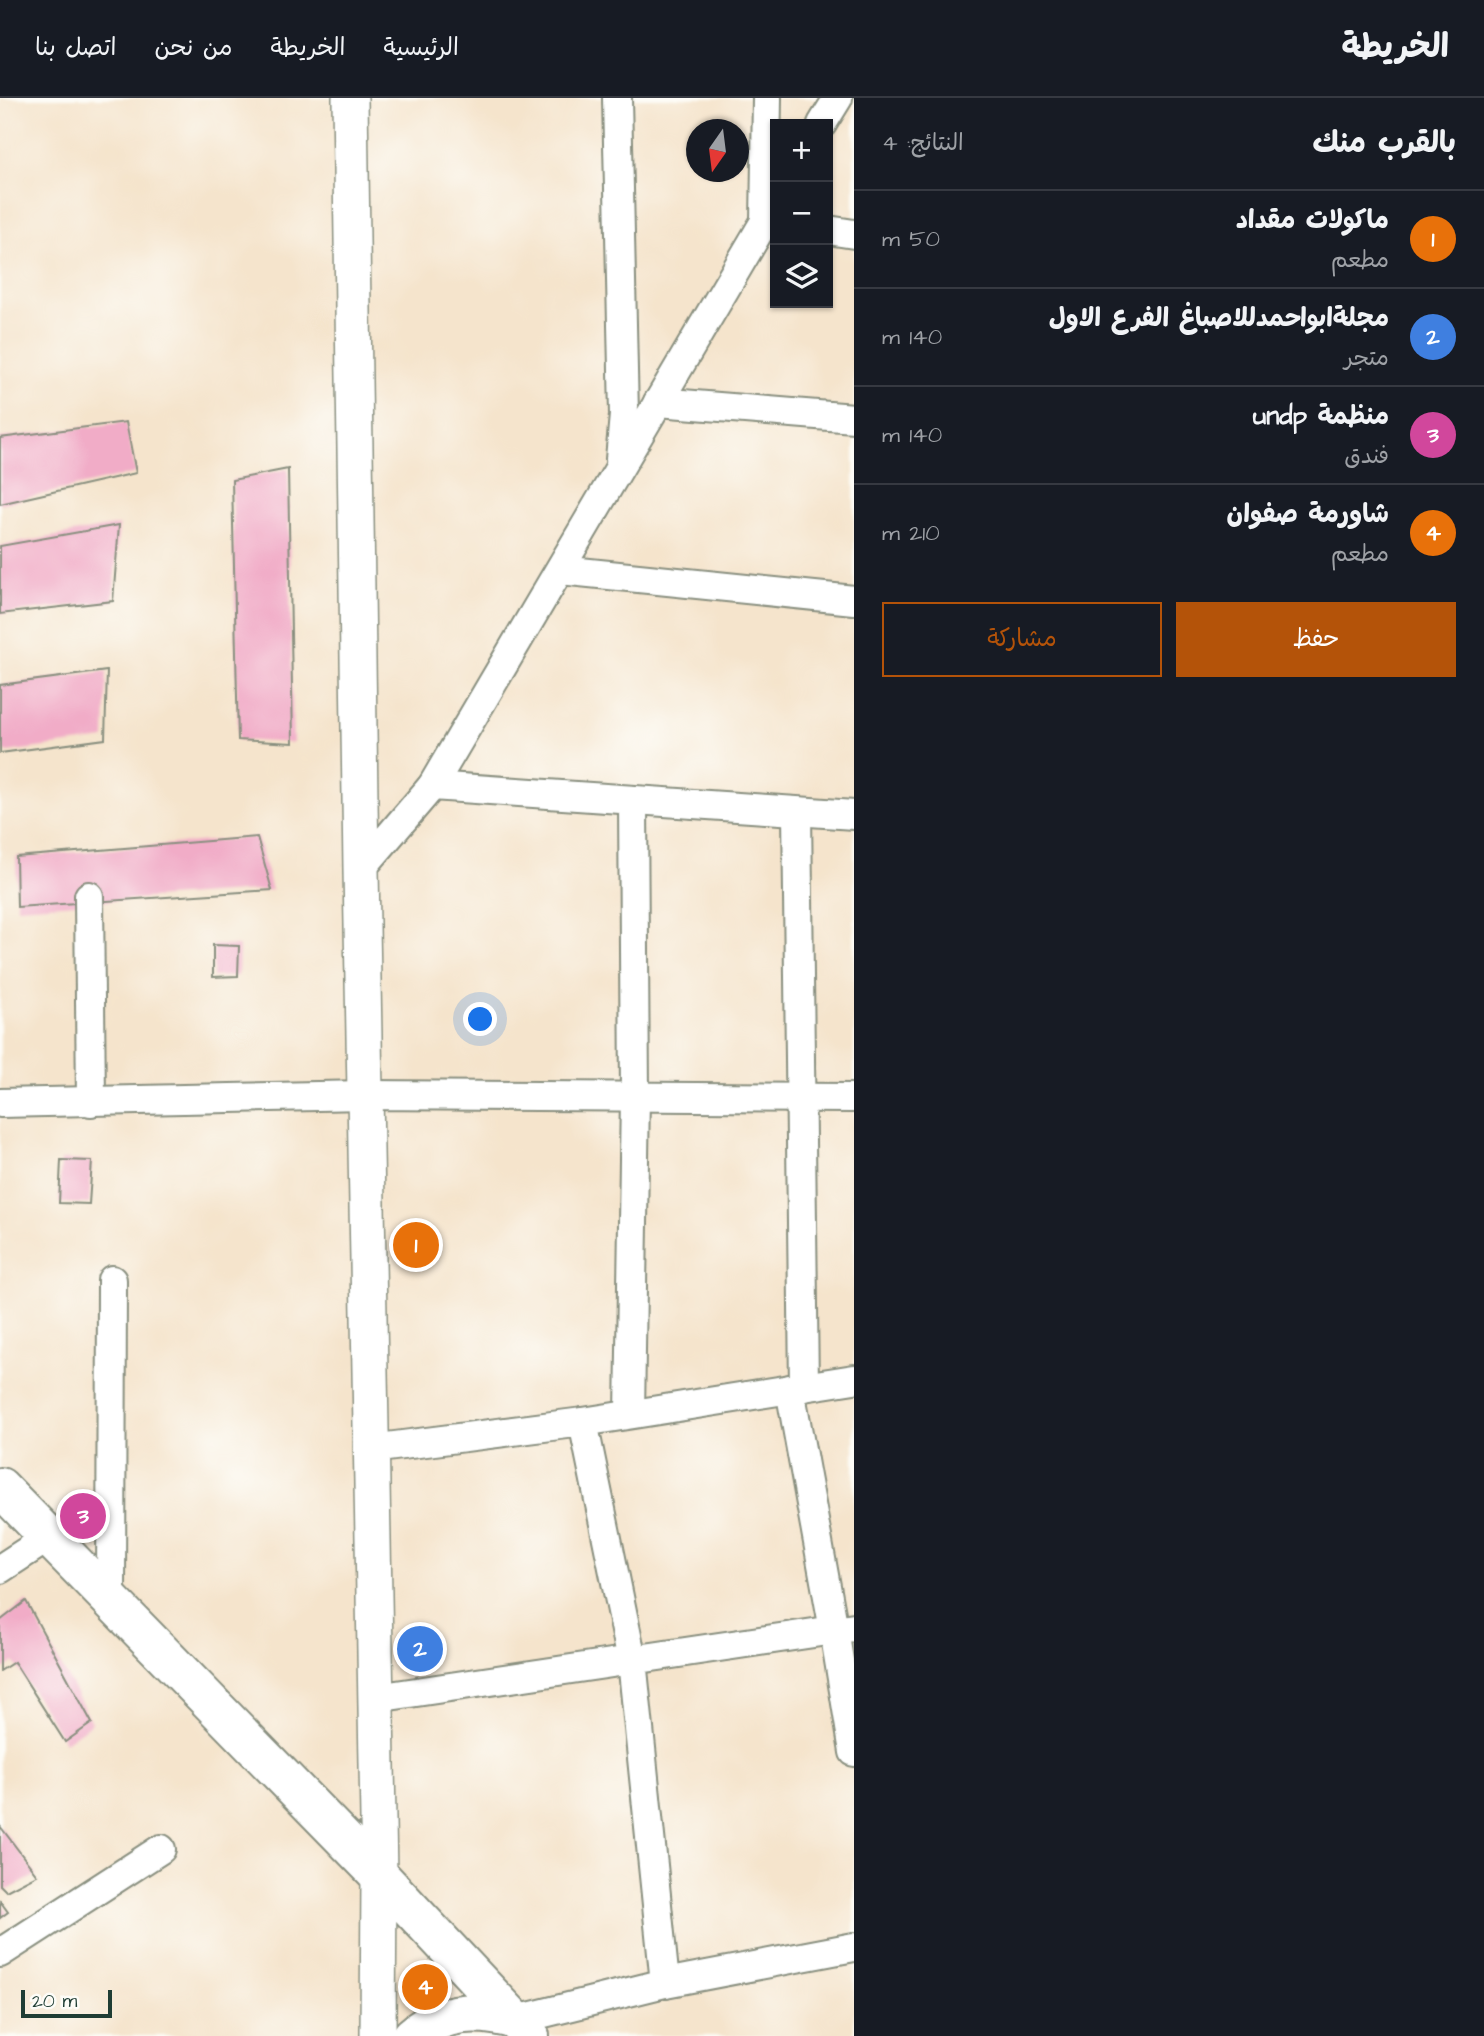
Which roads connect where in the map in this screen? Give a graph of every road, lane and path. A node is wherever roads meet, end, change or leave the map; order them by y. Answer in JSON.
{"nodes":[{"id":1,"x":350,"y":98,"type":"edge"},
{"id":2,"x":617,"y":98,"type":"edge"},
{"id":3,"x":767,"y":98,"type":"edge"},
{"id":4,"x":838,"y":98,"type":"edge"},
{"id":5,"x":825,"y":119,"type":"edge"},
{"id":6,"x":771,"y":182,"type":"edge"},
{"id":7,"x":770,"y":219,"type":"edge"},
{"id":8,"x":833,"y":231,"type":"edge"},
{"id":9,"x":854,"y":234,"type":"edge"},
{"id":10,"x":658,"y":402,"type":"junction"},
{"id":11,"x":854,"y":418,"type":"edge"},
{"id":12,"x":619,"y":469,"type":"junction"},
{"id":13,"x":559,"y":570,"type":"junction"},
{"id":14,"x":854,"y":600,"type":"edge"},
{"id":15,"x":432,"y":786,"type":"junction"},
{"id":16,"x":633,"y":802,"type":"junction"},
{"id":17,"x":797,"y":812,"type":"junction"},
{"id":18,"x":854,"y":816,"type":"edge"},
{"id":19,"x":361,"y":869,"type":"junction"},
{"id":20,"x":89,"y":896,"type":"dead end"},
{"id":21,"x":365,"y":1095,"type":"junction"},
{"id":22,"x":635,"y":1096,"type":"junction"},
{"id":23,"x":799,"y":1097,"type":"junction"},
{"id":24,"x":854,"y":1098,"type":"edge"},
{"id":25,"x":91,"y":1102,"type":"junction"},
{"id":26,"x":0,"y":1103,"type":"edge"},
{"id":27,"x":112,"y":1280,"type":"dead end"},
{"id":28,"x":854,"y":1379,"type":"edge"},
{"id":29,"x":797,"y":1388,"type":"junction"},
{"id":30,"x":630,"y":1414,"type":"junction"},
{"id":31,"x":583,"y":1422,"type":"junction"},
{"id":32,"x":371,"y":1449,"type":"junction"},
{"id":33,"x":0,"y":1487,"type":"edge"},
{"id":34,"x":49,"y":1537,"type":"junction"},
{"id":35,"x":0,"y":1570,"type":"edge"},
{"id":36,"x":111,"y":1601,"type":"junction"},
{"id":37,"x":844,"y":1628,"type":"edge"},
{"id":38,"x":632,"y":1661,"type":"junction"},
{"id":39,"x":376,"y":1698,"type":"junction"},
{"id":40,"x":854,"y":1752,"type":"edge"},
{"id":41,"x":161,"y":1849,"type":"dead end"},
{"id":42,"x":379,"y":1875,"type":"junction"},
{"id":43,"x":854,"y":1947,"type":"edge"},
{"id":44,"x":0,"y":1953,"type":"edge"},
{"id":45,"x":665,"y":1983,"type":"junction"},
{"id":46,"x":523,"y":2028,"type":"edge"},
{"id":47,"x":378,"y":2036,"type":"edge"},
{"id":48,"x":411,"y":2036,"type":"edge"}],
"edges":[{"from":1,"to":19,"type":"street"},
{"from":2,"to":12,"type":"street"},
{"from":3,"to":6,"type":"street"},
{"from":4,"to":5,"type":"street"},
{"from":7,"to":10,"type":"street"},
{"from":8,"to":9,"type":"street"},
{"from":10,"to":11,"type":"street"},
{"from":10,"to":12,"type":"street"},
{"from":12,"to":13,"type":"street"},
{"from":13,"to":14,"type":"street"},
{"from":13,"to":15,"type":"street"},
{"from":15,"to":16,"type":"street"},
{"from":15,"to":19,"type":"street"},
{"from":16,"to":17,"type":"street"},
{"from":16,"to":22,"type":"street"},
{"from":17,"to":18,"type":"street"},
{"from":17,"to":23,"type":"street"},
{"from":19,"to":21,"type":"street"},
{"from":20,"to":25,"type":"street"},
{"from":21,"to":22,"type":"street"},
{"from":21,"to":25,"type":"street"},
{"from":21,"to":32,"type":"street"},
{"from":22,"to":23,"type":"street"},
{"from":22,"to":30,"type":"street"},
{"from":23,"to":24,"type":"street"},
{"from":23,"to":29,"type":"street"},
{"from":25,"to":26,"type":"street"},
{"from":27,"to":36,"type":"street"},
{"from":28,"to":29,"type":"street"},
{"from":29,"to":30,"type":"street"},
{"from":29,"to":37,"type":"street"},
{"from":30,"to":31,"type":"street"},
{"from":31,"to":32,"type":"street"},
{"from":31,"to":38,"type":"street"},
{"from":32,"to":39,"type":"street"},
{"from":33,"to":34,"type":"main road"},
{"from":34,"to":35,"type":"street"},
{"from":34,"to":36,"type":"main road"},
{"from":36,"to":42,"type":"main road"},
{"from":37,"to":38,"type":"street"},
{"from":37,"to":40,"type":"street"},
{"from":38,"to":39,"type":"street"},
{"from":38,"to":45,"type":"street"},
{"from":39,"to":42,"type":"street"},
{"from":41,"to":44,"type":"street"},
{"from":42,"to":46,"type":"main road"},
{"from":42,"to":47,"type":"street"},
{"from":43,"to":45,"type":"street"},
{"from":45,"to":46,"type":"street"},
{"from":46,"to":48,"type":"main road"}]}
